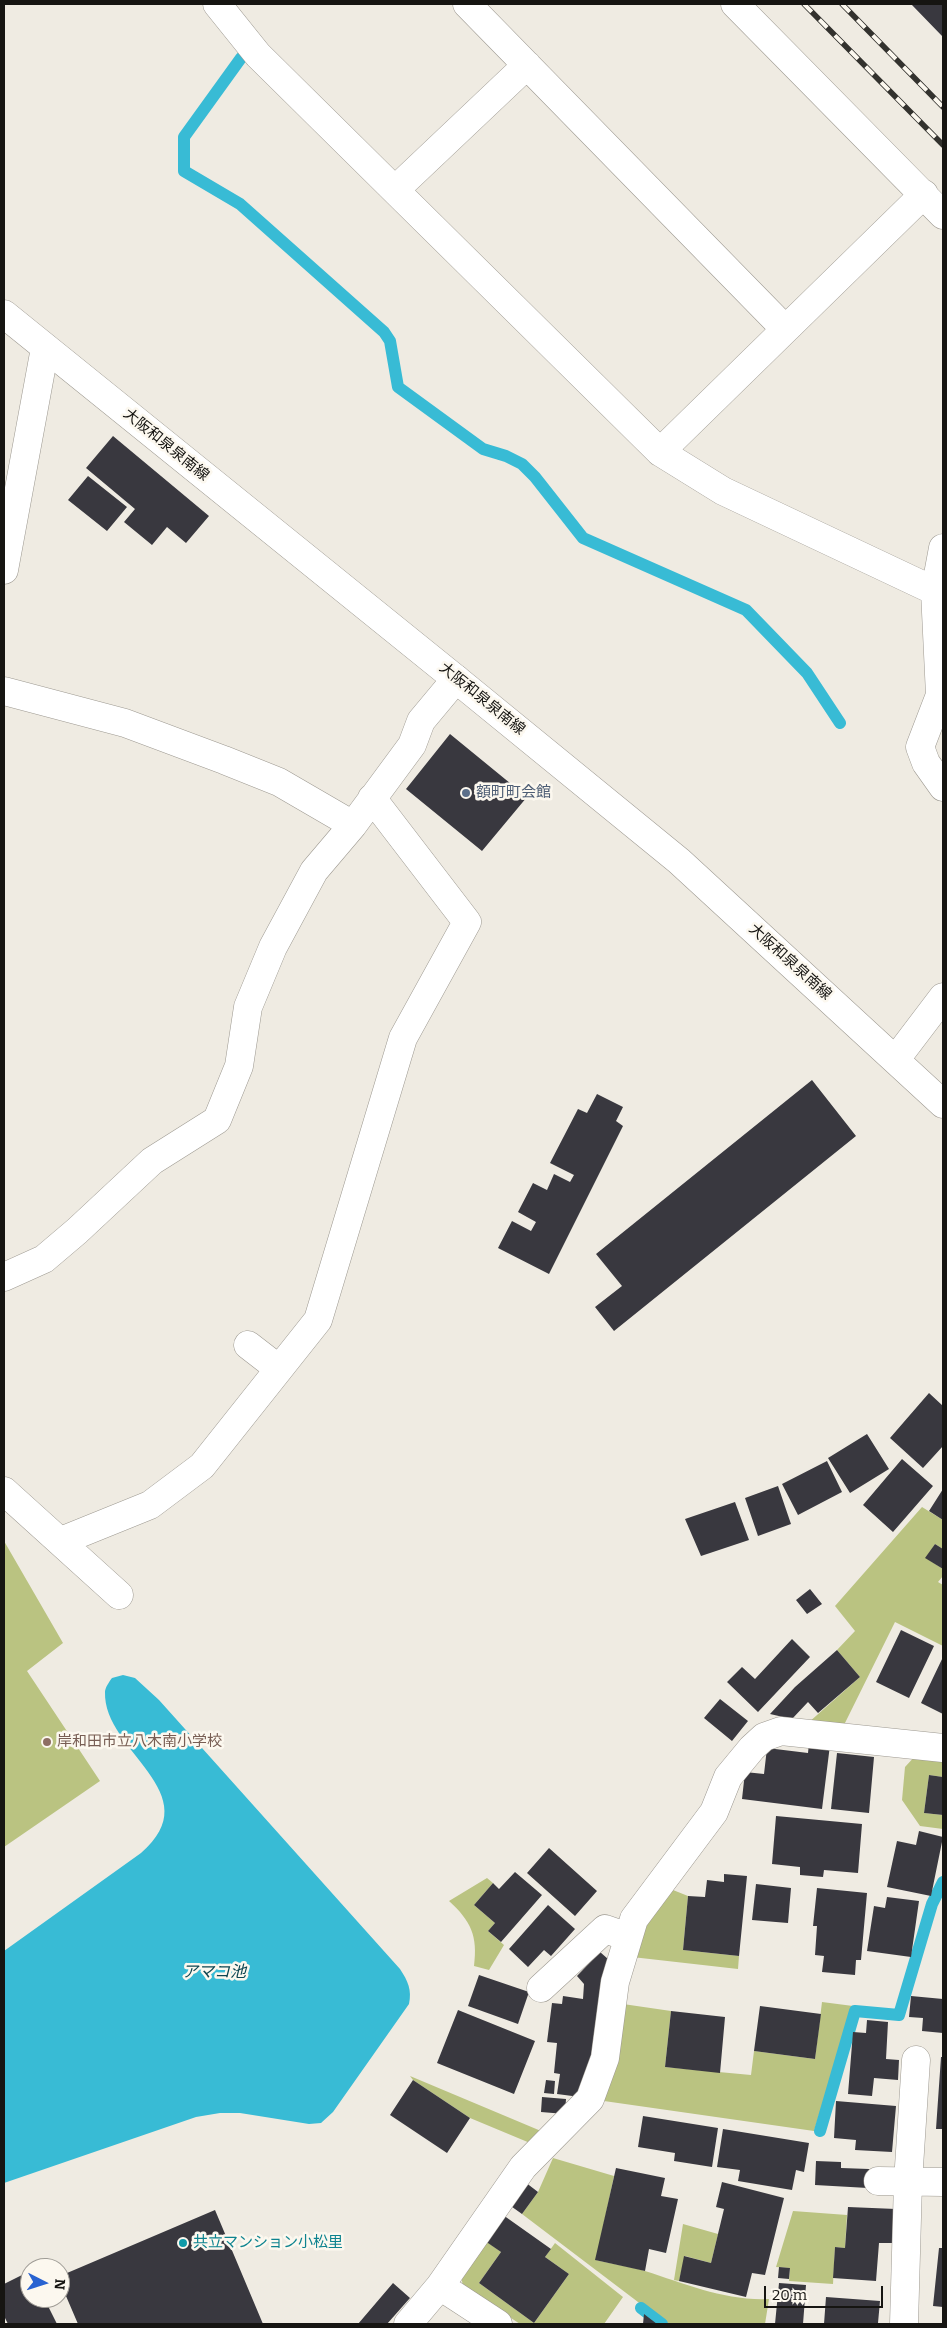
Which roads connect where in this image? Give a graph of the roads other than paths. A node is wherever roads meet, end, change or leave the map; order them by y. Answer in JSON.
{"nodes":[{"id":1,"x":218,"y":4,"type":"edge"},
{"id":2,"x":467,"y":4,"type":"edge"},
{"id":3,"x":735,"y":4,"type":"edge"},
{"id":4,"x":527,"y":65,"type":"junction"},
{"id":5,"x":395,"y":190,"type":"junction"},
{"id":6,"x":924,"y":194,"type":"junction"},
{"id":7,"x":943,"y":215,"type":"edge"},
{"id":8,"x":4,"y":314,"type":"edge"},
{"id":9,"x":786,"y":329,"type":"junction"},
{"id":10,"x":45,"y":348,"type":"junction"},
{"id":11,"x":660,"y":452,"type":"junction"},
{"id":12,"x":943,"y":548,"type":"edge"},
{"id":13,"x":4,"y":570,"type":"edge"},
{"id":14,"x":935,"y":591,"type":"junction"},
{"id":15,"x":456,"y":679,"type":"junction"},
{"id":16,"x":4,"y":690,"type":"edge"},
{"id":17,"x":943,"y":787,"type":"edge"},
{"id":18,"x":372,"y":798,"type":"junction"},
{"id":19,"x":353,"y":825,"type":"junction"},
{"id":20,"x":943,"y":996,"type":"edge"},
{"id":21,"x":896,"y":1059,"type":"junction"},
{"id":22,"x":943,"y":1104,"type":"edge"},
{"id":23,"x":4,"y":1277,"type":"edge"},
{"id":24,"x":248,"y":1345,"type":"dead end"},
{"id":25,"x":279,"y":1369,"type":"junction"},
{"id":26,"x":4,"y":1491,"type":"edge"},
{"id":27,"x":61,"y":1541,"type":"junction"},
{"id":28,"x":119,"y":1595,"type":"dead end"},
{"id":29,"x":943,"y":1748,"type":"edge"},
{"id":30,"x":628,"y":1937,"type":"junction"},
{"id":31,"x":541,"y":1988,"type":"dead end"},
{"id":32,"x":916,"y":2060,"type":"dead end"},
{"id":33,"x":878,"y":2181,"type":"dead end"},
{"id":34,"x":908,"y":2182,"type":"junction"},
{"id":35,"x":943,"y":2182,"type":"edge"},
{"id":36,"x":440,"y":2286,"type":"junction"},
{"id":37,"x":408,"y":2324,"type":"edge"},
{"id":38,"x":498,"y":2324,"type":"edge"},
{"id":39,"x":904,"y":2324,"type":"edge"}],
"edges":[{"from":1,"to":5,"type":"street"},
{"from":2,"to":4,"type":"street"},
{"from":3,"to":6,"type":"street"},
{"from":4,"to":5,"type":"street"},
{"from":4,"to":9,"type":"street"},
{"from":5,"to":11,"type":"street"},
{"from":6,"to":7,"type":"street"},
{"from":6,"to":9,"type":"street"},
{"from":8,"to":10,"type":"street","name":"大阪和泉泉南線"},
{"from":9,"to":11,"type":"street"},
{"from":10,"to":13,"type":"street"},
{"from":10,"to":15,"type":"street","name":"大阪和泉泉南線"},
{"from":11,"to":14,"type":"street"},
{"from":12,"to":14,"type":"street"},
{"from":14,"to":17,"type":"street"},
{"from":15,"to":18,"type":"street"},
{"from":15,"to":21,"type":"street","name":"大阪和泉泉南線"},
{"from":16,"to":19,"type":"street"},
{"from":18,"to":19,"type":"street"},
{"from":18,"to":25,"type":"street"},
{"from":19,"to":23,"type":"street"},
{"from":20,"to":21,"type":"street"},
{"from":21,"to":22,"type":"street","name":"大阪和泉泉南線"},
{"from":24,"to":25,"type":"street"},
{"from":25,"to":27,"type":"street"},
{"from":26,"to":27,"type":"street"},
{"from":27,"to":28,"type":"street"},
{"from":29,"to":30,"type":"street"},
{"from":30,"to":31,"type":"street"},
{"from":30,"to":36,"type":"street"},
{"from":32,"to":34,"type":"street"},
{"from":33,"to":34,"type":"street"},
{"from":34,"to":35,"type":"street"},
{"from":34,"to":39,"type":"street"},
{"from":36,"to":37,"type":"street"},
{"from":36,"to":38,"type":"street"}]}
